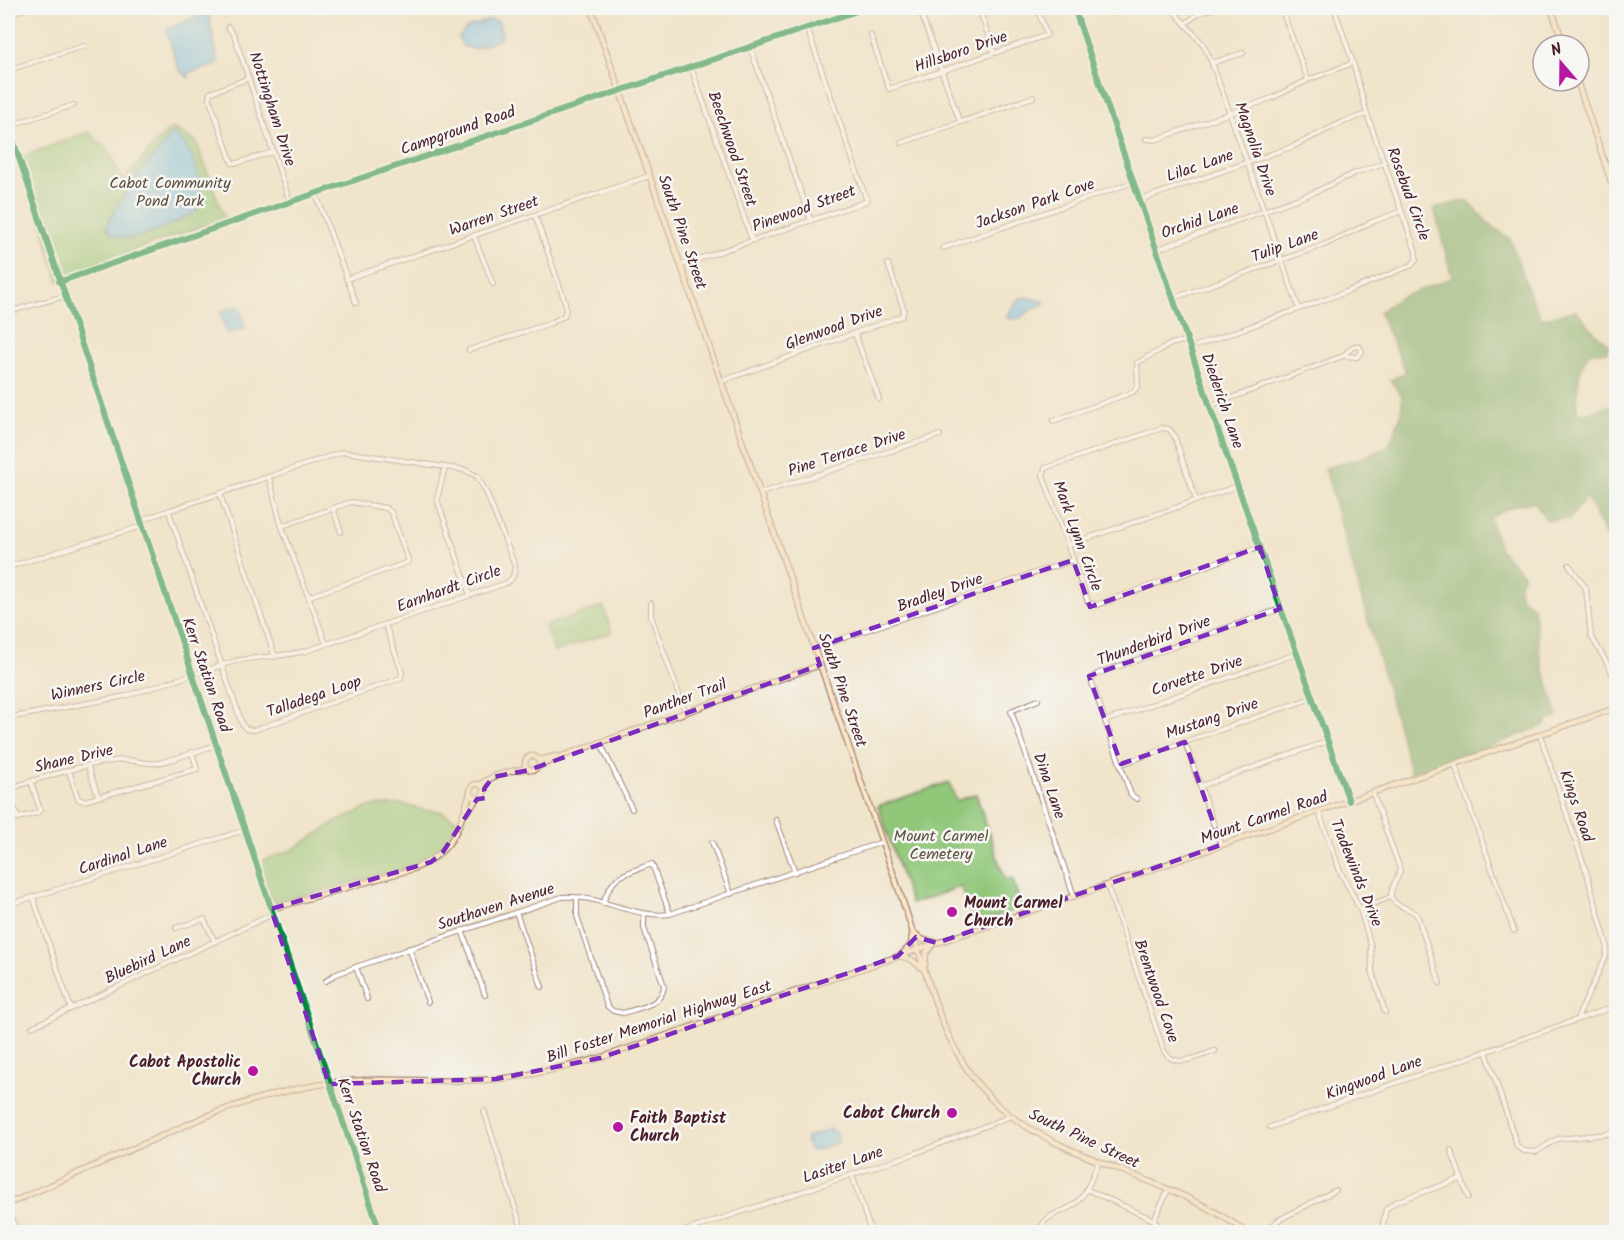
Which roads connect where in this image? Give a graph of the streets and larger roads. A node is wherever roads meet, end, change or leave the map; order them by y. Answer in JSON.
{"nodes":[{"id":1,"x":28,"y":8,"type":"edge"},
{"id":2,"x":591,"y":8,"type":"edge"},
{"id":3,"x":866,"y":8,"type":"edge"},
{"id":4,"x":919,"y":8,"type":"edge"},
{"id":5,"x":979,"y":8,"type":"edge"},
{"id":6,"x":1037,"y":8,"type":"edge"},
{"id":7,"x":1074,"y":8,"type":"edge"},
{"id":8,"x":1171,"y":8,"type":"edge"},
{"id":9,"x":1215,"y":8,"type":"edge"},
{"id":10,"x":1281,"y":8,"type":"edge"},
{"id":11,"x":1334,"y":8,"type":"edge"},
{"id":12,"x":1551,"y":8,"type":"edge"},
{"id":13,"x":8,"y":14,"type":"edge"},
{"id":14,"x":1185,"y":24,"type":"junction"},
{"id":15,"x":228,"y":27,"type":"dead end"},
{"id":16,"x":807,"y":28,"type":"junction"},
{"id":17,"x":1560,"y":33,"type":"edge"},
{"id":18,"x":871,"y":36,"type":"dead end"},
{"id":19,"x":84,"y":46,"type":"dead end"},
{"id":20,"x":750,"y":47,"type":"junction"},
{"id":21,"x":994,"y":53,"type":"junction"},
{"id":22,"x":1243,"y":53,"type":"dead end"},
{"id":23,"x":1212,"y":63,"type":"junction"},
{"id":24,"x":1353,"y":63,"type":"junction"},
{"id":25,"x":691,"y":66,"type":"junction"},
{"id":26,"x":8,"y":70,"type":"edge"},
{"id":27,"x":942,"y":71,"type":"junction"},
{"id":28,"x":249,"y":78,"type":"junction"},
{"id":29,"x":1308,"y":80,"type":"junction"},
{"id":30,"x":620,"y":90,"type":"junction"},
{"id":31,"x":1581,"y":93,"type":"edge"},
{"id":32,"x":1033,"y":97,"type":"dead end"},
{"id":33,"x":74,"y":105,"type":"dead end"},
{"id":34,"x":1230,"y":113,"type":"junction"},
{"id":35,"x":1367,"y":114,"type":"junction"},
{"id":36,"x":960,"y":122,"type":"junction"},
{"id":37,"x":8,"y":125,"type":"edge"},
{"id":38,"x":1146,"y":139,"type":"dead end"},
{"id":39,"x":901,"y":143,"type":"dead end"},
{"id":40,"x":273,"y":152,"type":"junction"},
{"id":41,"x":1384,"y":162,"type":"junction"},
{"id":42,"x":1247,"y":163,"type":"junction"},
{"id":43,"x":649,"y":176,"type":"junction"},
{"id":44,"x":1134,"y":182,"type":"junction"},
{"id":45,"x":316,"y":194,"type":"junction"},
{"id":46,"x":1617,"y":196,"type":"edge"},
{"id":47,"x":1140,"y":200,"type":"junction"},
{"id":48,"x":290,"y":202,"type":"junction"},
{"id":49,"x":1401,"y":211,"type":"junction"},
{"id":50,"x":1264,"y":212,"type":"junction"},
{"id":51,"x":535,"y":215,"type":"junction"},
{"id":52,"x":811,"y":221,"type":"junction"},
{"id":53,"x":474,"y":236,"type":"junction"},
{"id":54,"x":752,"y":240,"type":"junction"},
{"id":55,"x":943,"y":248,"type":"dead end"},
{"id":56,"x":1158,"y":249,"type":"junction"},
{"id":57,"x":1281,"y":260,"type":"junction"},
{"id":58,"x":888,"y":264,"type":"dead end"},
{"id":59,"x":681,"y":265,"type":"junction"},
{"id":60,"x":346,"y":279,"type":"junction"},
{"id":61,"x":59,"y":282,"type":"junction"},
{"id":62,"x":493,"y":284,"type":"dead end"},
{"id":63,"x":64,"y":296,"type":"junction"},
{"id":64,"x":1174,"y":298,"type":"junction"},
{"id":65,"x":356,"y":303,"type":"dead end"},
{"id":66,"x":1299,"y":309,"type":"junction"},
{"id":67,"x":8,"y":312,"type":"edge"},
{"id":68,"x":855,"y":334,"type":"junction"},
{"id":69,"x":1188,"y":340,"type":"junction"},
{"id":70,"x":1190,"y":348,"type":"junction"},
{"id":71,"x":469,"y":350,"type":"dead end"},
{"id":72,"x":1342,"y":356,"type":"junction"},
{"id":73,"x":722,"y":381,"type":"junction"},
{"id":74,"x":879,"y":399,"type":"dead end"},
{"id":75,"x":1210,"y":406,"type":"junction"},
{"id":76,"x":1053,"y":421,"type":"dead end"},
{"id":77,"x":940,"y":435,"type":"dead end"},
{"id":78,"x":445,"y":467,"type":"junction"},
{"id":79,"x":269,"y":478,"type":"junction"},
{"id":80,"x":1238,"y":486,"type":"junction"},
{"id":81,"x":761,"y":493,"type":"junction"},
{"id":82,"x":220,"y":494,"type":"junction"},
{"id":83,"x":1196,"y":500,"type":"junction"},
{"id":84,"x":333,"y":508,"type":"junction"},
{"id":85,"x":169,"y":511,"type":"junction"},
{"id":86,"x":141,"y":523,"type":"junction"},
{"id":87,"x":282,"y":526,"type":"junction"},
{"id":88,"x":341,"y":532,"type":"dead end"},
{"id":89,"x":1068,"y":545,"type":"junction"},
{"id":90,"x":1260,"y":548,"type":"junction"},
{"id":91,"x":1073,"y":560,"type":"junction"},
{"id":92,"x":1569,"y":565,"type":"dead end"},
{"id":93,"x":8,"y":567,"type":"edge"},
{"id":94,"x":470,"y":595,"type":"junction"},
{"id":95,"x":310,"y":596,"type":"junction"},
{"id":96,"x":651,"y":603,"type":"dead end"},
{"id":97,"x":1280,"y":609,"type":"junction"},
{"id":98,"x":385,"y":624,"type":"junction"},
{"id":99,"x":326,"y":644,"type":"junction"},
{"id":100,"x":814,"y":648,"type":"junction"},
{"id":101,"x":1296,"y":654,"type":"junction"},
{"id":102,"x":275,"y":657,"type":"junction"},
{"id":103,"x":222,"y":665,"type":"junction"},
{"id":104,"x":820,"y":665,"type":"junction"},
{"id":105,"x":192,"y":675,"type":"junction"},
{"id":106,"x":1617,"y":685,"type":"edge"},
{"id":107,"x":1312,"y":698,"type":"junction"},
{"id":108,"x":1038,"y":700,"type":"dead end"},
{"id":109,"x":1617,"y":708,"type":"edge"},
{"id":110,"x":685,"y":711,"type":"junction"},
{"id":111,"x":8,"y":718,"type":"edge"},
{"id":112,"x":1105,"y":721,"type":"junction"},
{"id":113,"x":1540,"y":734,"type":"junction"},
{"id":114,"x":1328,"y":741,"type":"junction"},
{"id":115,"x":600,"y":742,"type":"junction"},
{"id":116,"x":1185,"y":742,"type":"junction"},
{"id":117,"x":216,"y":745,"type":"junction"},
{"id":118,"x":192,"y":752,"type":"junction"},
{"id":119,"x":539,"y":763,"type":"junction"},
{"id":120,"x":1120,"y":764,"type":"junction"},
{"id":121,"x":1455,"y":765,"type":"junction"},
{"id":122,"x":88,"y":766,"type":"junction"},
{"id":123,"x":526,"y":766,"type":"junction"},
{"id":124,"x":69,"y":771,"type":"junction"},
{"id":125,"x":31,"y":781,"type":"junction"},
{"id":126,"x":1201,"y":786,"type":"junction"},
{"id":127,"x":482,"y":787,"type":"junction"},
{"id":128,"x":8,"y":789,"type":"edge"},
{"id":129,"x":470,"y":794,"type":"junction"},
{"id":130,"x":1373,"y":794,"type":"junction"},
{"id":131,"x":98,"y":796,"type":"junction"},
{"id":132,"x":477,"y":799,"type":"junction"},
{"id":133,"x":1137,"y":799,"type":"dead end"},
{"id":134,"x":1349,"y":801,"type":"junction"},
{"id":135,"x":632,"y":809,"type":"dead end"},
{"id":136,"x":1319,"y":812,"type":"junction"},
{"id":137,"x":465,"y":814,"type":"junction"},
{"id":138,"x":776,"y":820,"type":"dead end"},
{"id":139,"x":245,"y":830,"type":"junction"},
{"id":140,"x":712,"y":842,"type":"dead end"},
{"id":141,"x":882,"y":842,"type":"junction"},
{"id":142,"x":1221,"y":845,"type":"junction"},
{"id":143,"x":795,"y":872,"type":"junction"},
{"id":144,"x":1107,"y":885,"type":"junction"},
{"id":145,"x":731,"y":894,"type":"junction"},
{"id":146,"x":1074,"y":896,"type":"junction"},
{"id":147,"x":33,"y":897,"type":"junction"},
{"id":148,"x":1391,"y":897,"type":"junction"},
{"id":149,"x":577,"y":898,"type":"junction"},
{"id":150,"x":603,"y":903,"type":"junction"},
{"id":151,"x":8,"y":905,"type":"edge"},
{"id":152,"x":1360,"y":909,"type":"junction"},
{"id":153,"x":272,"y":912,"type":"junction"},
{"id":154,"x":516,"y":912,"type":"junction"},
{"id":155,"x":644,"y":914,"type":"junction"},
{"id":156,"x":669,"y":914,"type":"junction"},
{"id":157,"x":176,"y":928,"type":"dead end"},
{"id":158,"x":462,"y":930,"type":"junction"},
{"id":159,"x":1514,"y":931,"type":"dead end"},
{"id":160,"x":913,"y":932,"type":"junction"},
{"id":161,"x":215,"y":942,"type":"junction"},
{"id":162,"x":937,"y":943,"type":"junction"},
{"id":163,"x":410,"y":948,"type":"junction"},
{"id":164,"x":918,"y":949,"type":"junction"},
{"id":165,"x":898,"y":956,"type":"junction"},
{"id":166,"x":356,"y":967,"type":"junction"},
{"id":167,"x":925,"y":971,"type":"junction"},
{"id":168,"x":326,"y":981,"type":"dead end"},
{"id":169,"x":1440,"y":983,"type":"dead end"},
{"id":170,"x":542,"y":987,"type":"dead end"},
{"id":171,"x":485,"y":995,"type":"dead end"},
{"id":172,"x":367,"y":999,"type":"dead end"},
{"id":173,"x":428,"y":1002,"type":"dead end"},
{"id":174,"x":1617,"y":1006,"type":"edge"},
{"id":175,"x":71,"y":1009,"type":"junction"},
{"id":176,"x":1385,"y":1012,"type":"dead end"},
{"id":177,"x":1577,"y":1020,"type":"junction"},
{"id":178,"x":32,"y":1027,"type":"dead end"},
{"id":179,"x":1215,"y":1051,"type":"dead end"},
{"id":180,"x":1486,"y":1051,"type":"junction"},
{"id":181,"x":329,"y":1084,"type":"junction"},
{"id":182,"x":484,"y":1111,"type":"dead end"},
{"id":183,"x":1011,"y":1116,"type":"junction"},
{"id":184,"x":1270,"y":1127,"type":"dead end"},
{"id":185,"x":1617,"y":1129,"type":"edge"},
{"id":186,"x":1451,"y":1150,"type":"dead end"},
{"id":187,"x":1098,"y":1161,"type":"junction"},
{"id":188,"x":852,"y":1175,"type":"junction"},
{"id":189,"x":1460,"y":1179,"type":"junction"},
{"id":190,"x":1086,"y":1189,"type":"junction"},
{"id":191,"x":1168,"y":1190,"type":"junction"},
{"id":192,"x":1336,"y":1190,"type":"dead end"},
{"id":193,"x":1468,"y":1197,"type":"dead end"},
{"id":194,"x":8,"y":1204,"type":"edge"},
{"id":195,"x":8,"y":1210,"type":"edge"},
{"id":196,"x":1154,"y":1220,"type":"junction"},
{"id":197,"x":8,"y":1225,"type":"edge"},
{"id":198,"x":10,"y":1233,"type":"edge"},
{"id":199,"x":16,"y":1233,"type":"edge"},
{"id":200,"x":380,"y":1233,"type":"edge"},
{"id":201,"x":522,"y":1233,"type":"edge"},
{"id":202,"x":682,"y":1233,"type":"edge"},
{"id":203,"x":871,"y":1233,"type":"edge"},
{"id":204,"x":1043,"y":1233,"type":"edge"},
{"id":205,"x":1160,"y":1233,"type":"edge"},
{"id":206,"x":1246,"y":1233,"type":"edge"},
{"id":207,"x":1266,"y":1233,"type":"edge"},
{"id":208,"x":1378,"y":1233,"type":"edge"}],
"edges":[{"from":1,"to":13,"type":"street"},
{"from":2,"to":30,"type":"street","name":"South Pine Street"},
{"from":3,"to":16,"type":"street","name":"Campground Road"},
{"from":4,"to":27,"type":"street"},
{"from":5,"to":21,"type":"street"},
{"from":6,"to":21,"type":"street","name":"Hillsboro Drive"},
{"from":7,"to":44,"type":"street","name":"Diederich Lane"},
{"from":8,"to":14,"type":"street","name":"Magnolia Drive"},
{"from":9,"to":14,"type":"street"},
{"from":10,"to":29,"type":"street"},
{"from":11,"to":24,"type":"street","name":"Rosebud Circle"},
{"from":12,"to":17,"type":"street"},
{"from":14,"to":23,"type":"street","name":"Magnolia Drive"},
{"from":15,"to":28,"type":"street","name":"Nottingham Drive"},
{"from":16,"to":20,"type":"street","name":"Campground Road"},
{"from":16,"to":52,"type":"street","name":"Pinewood Street"},
{"from":18,"to":27,"type":"street","name":"Hillsboro Drive"},
{"from":19,"to":26,"type":"street"},
{"from":20,"to":25,"type":"street","name":"Campground Road"},
{"from":20,"to":52,"type":"street"},
{"from":21,"to":27,"type":"street","name":"Hillsboro Drive"},
{"from":22,"to":23,"type":"street"},
{"from":23,"to":34,"type":"street","name":"Magnolia Drive"},
{"from":24,"to":29,"type":"street"},
{"from":24,"to":35,"type":"street","name":"Rosebud Circle"},
{"from":25,"to":30,"type":"street","name":"Campground Road"},
{"from":25,"to":54,"type":"street","name":"Beechwood Street"},
{"from":27,"to":36,"type":"street"},
{"from":28,"to":40,"type":"street","name":"Nottingham Drive"},
{"from":28,"to":40,"type":"street"},
{"from":29,"to":34,"type":"street"},
{"from":30,"to":43,"type":"street","name":"South Pine Street"},
{"from":30,"to":45,"type":"street","name":"Campground Road"},
{"from":31,"to":46,"type":"street"},
{"from":32,"to":36,"type":"street"},
{"from":33,"to":37,"type":"street"},
{"from":34,"to":38,"type":"street"},
{"from":34,"to":42,"type":"street","name":"Magnolia Drive"},
{"from":35,"to":41,"type":"street","name":"Rosebud Circle"},
{"from":35,"to":42,"type":"street","name":"Lilac Lane"},
{"from":36,"to":39,"type":"street"},
{"from":37,"to":61,"type":"street","name":"Kerr Station Road"},
{"from":40,"to":48,"type":"street","name":"Nottingham Drive"},
{"from":41,"to":49,"type":"street","name":"Rosebud Circle"},
{"from":41,"to":50,"type":"street","name":"Orchid Lane"},
{"from":42,"to":47,"type":"street","name":"Lilac Lane"},
{"from":42,"to":50,"type":"street","name":"Magnolia Drive"},
{"from":43,"to":51,"type":"street","name":"Warren Street"},
{"from":43,"to":59,"type":"street","name":"South Pine Street"},
{"from":44,"to":47,"type":"street","name":"Diederich Lane"},
{"from":44,"to":55,"type":"street","name":"Jackson Park Cove"},
{"from":45,"to":48,"type":"street","name":"Campground Road"},
{"from":45,"to":60,"type":"street"},
{"from":47,"to":56,"type":"street","name":"Diederich Lane"},
{"from":48,"to":61,"type":"street","name":"Campground Road"},
{"from":49,"to":57,"type":"street","name":"Tulip Lane"},
{"from":49,"to":66,"type":"street","name":"Rosebud Circle"},
{"from":50,"to":56,"type":"street","name":"Orchid Lane"},
{"from":50,"to":57,"type":"street","name":"Magnolia Drive"},
{"from":51,"to":53,"type":"street","name":"Warren Street"},
{"from":51,"to":71,"type":"street"},
{"from":52,"to":54,"type":"street","name":"Pinewood Street"},
{"from":53,"to":60,"type":"street","name":"Warren Street"},
{"from":53,"to":62,"type":"street"},
{"from":54,"to":59,"type":"street","name":"Pinewood Street"},
{"from":56,"to":64,"type":"street","name":"Diederich Lane"},
{"from":57,"to":64,"type":"street","name":"Tulip Lane"},
{"from":57,"to":66,"type":"street","name":"Magnolia Drive"},
{"from":58,"to":68,"type":"street","name":"Glenwood Drive"},
{"from":59,"to":73,"type":"street","name":"South Pine Street"},
{"from":60,"to":65,"type":"street"},
{"from":61,"to":63,"type":"street","name":"Kerr Station Road"},
{"from":63,"to":67,"type":"street"},
{"from":63,"to":86,"type":"street","name":"Kerr Station Road"},
{"from":64,"to":69,"type":"street","name":"Diederich Lane"},
{"from":66,"to":70,"type":"street","name":"Rosebud Circle"},
{"from":68,"to":73,"type":"street","name":"Glenwood Drive"},
{"from":68,"to":74,"type":"street"},
{"from":69,"to":70,"type":"street","name":"Diederich Lane"},
{"from":69,"to":76,"type":"street"},
{"from":70,"to":75,"type":"street","name":"Diederich Lane"},
{"from":72,"to":72,"type":"street"},
{"from":72,"to":75,"type":"street"},
{"from":73,"to":81,"type":"street","name":"South Pine Street"},
{"from":75,"to":80,"type":"street","name":"Diederich Lane"},
{"from":77,"to":81,"type":"street","name":"Pine Terrace Drive"},
{"from":78,"to":79,"type":"street","name":"Earnhardt Circle"},
{"from":78,"to":94,"type":"street"},
{"from":78,"to":94,"type":"street","name":"Earnhardt Circle"},
{"from":79,"to":82,"type":"street","name":"Earnhardt Circle"},
{"from":79,"to":87,"type":"street"},
{"from":80,"to":83,"type":"street"},
{"from":80,"to":90,"type":"street","name":"Diederich Lane"},
{"from":81,"to":100,"type":"street","name":"South Pine Street"},
{"from":82,"to":85,"type":"street","name":"Earnhardt Circle"},
{"from":82,"to":102,"type":"street"},
{"from":83,"to":89,"type":"street"},
{"from":83,"to":89,"type":"street","name":"Mark Lynn Circle"},
{"from":84,"to":87,"type":"street"},
{"from":84,"to":88,"type":"street"},
{"from":84,"to":95,"type":"street"},
{"from":85,"to":86,"type":"street","name":"Earnhardt Circle"},
{"from":85,"to":103,"type":"street"},
{"from":86,"to":93,"type":"street","name":"Earnhardt Circle"},
{"from":86,"to":105,"type":"street","name":"Kerr Station Road"},
{"from":87,"to":95,"type":"street"},
{"from":89,"to":91,"type":"street","name":"Mark Lynn Circle"},
{"from":90,"to":91,"type":"street","name":"Mark Lynn Circle"},
{"from":90,"to":97,"type":"street","name":"Diederich Lane"},
{"from":91,"to":100,"type":"street","name":"Bradley Drive"},
{"from":92,"to":106,"type":"street"},
{"from":94,"to":98,"type":"street","name":"Earnhardt Circle"},
{"from":95,"to":99,"type":"street"},
{"from":96,"to":110,"type":"street"},
{"from":97,"to":101,"type":"street","name":"Diederich Lane"},
{"from":97,"to":112,"type":"street","name":"Thunderbird Drive"},
{"from":98,"to":99,"type":"street","name":"Earnhardt Circle"},
{"from":98,"to":103,"type":"street","name":"Talladega Loop"},
{"from":99,"to":102,"type":"street","name":"Earnhardt Circle"},
{"from":100,"to":104,"type":"street","name":"South Pine Street"},
{"from":101,"to":107,"type":"street","name":"Diederich Lane"},
{"from":101,"to":112,"type":"street","name":"Corvette Drive"},
{"from":102,"to":103,"type":"street","name":"Earnhardt Circle"},
{"from":103,"to":105,"type":"street","name":"Earnhardt Circle"},
{"from":104,"to":110,"type":"street","name":"Panther Trail"},
{"from":104,"to":141,"type":"street","name":"South Pine Street"},
{"from":105,"to":111,"type":"street","name":"Winners Circle"},
{"from":105,"to":117,"type":"street","name":"Kerr Station Road"},
{"from":107,"to":114,"type":"street","name":"Diederich Lane"},
{"from":107,"to":116,"type":"street","name":"Mustang Drive"},
{"from":108,"to":146,"type":"street","name":"Dina Lane"},
{"from":109,"to":113,"type":"street","name":"Mount Carmel Road"},
{"from":110,"to":115,"type":"street","name":"Panther Trail"},
{"from":112,"to":120,"type":"street","name":"Thunderbird Drive"},
{"from":113,"to":121,"type":"street","name":"Mount Carmel Road"},
{"from":113,"to":177,"type":"street","name":"Kings Road"},
{"from":114,"to":126,"type":"street"},
{"from":114,"to":134,"type":"street","name":"Diederich Lane"},
{"from":115,"to":119,"type":"street","name":"Panther Trail"},
{"from":115,"to":135,"type":"street"},
{"from":116,"to":120,"type":"street","name":"Mustang Drive"},
{"from":116,"to":126,"type":"street"},
{"from":117,"to":118,"type":"street","name":"Shane Drive"},
{"from":117,"to":139,"type":"street","name":"Kerr Station Road"},
{"from":118,"to":122,"type":"street","name":"Shane Drive"},
{"from":118,"to":131,"type":"street"},
{"from":119,"to":123,"type":"street"},
{"from":119,"to":123,"type":"street"},
{"from":120,"to":133,"type":"street","name":"Thunderbird Drive"},
{"from":121,"to":130,"type":"street","name":"Mount Carmel Road"},
{"from":121,"to":159,"type":"street"},
{"from":122,"to":124,"type":"street","name":"Shane Drive"},
{"from":122,"to":131,"type":"street"},
{"from":123,"to":127,"type":"street"},
{"from":124,"to":125,"type":"street","name":"Shane Drive"},
{"from":124,"to":131,"type":"street"},
{"from":125,"to":128,"type":"street","name":"Shane Drive"},
{"from":125,"to":128,"type":"street"},
{"from":126,"to":142,"type":"street"},
{"from":127,"to":129,"type":"street"},
{"from":127,"to":132,"type":"street"},
{"from":129,"to":132,"type":"street"},
{"from":129,"to":137,"type":"street"},
{"from":130,"to":134,"type":"street","name":"Mount Carmel Road"},
{"from":130,"to":148,"type":"street"},
{"from":132,"to":137,"type":"street"},
{"from":134,"to":136,"type":"street","name":"Mount Carmel Road"},
{"from":136,"to":142,"type":"street","name":"Mount Carmel Road"},
{"from":136,"to":152,"type":"street","name":"Tradewinds Drive"},
{"from":137,"to":153,"type":"street"},
{"from":138,"to":143,"type":"street"},
{"from":139,"to":147,"type":"street","name":"Cardinal Lane"},
{"from":139,"to":153,"type":"street","name":"Kerr Station Road"},
{"from":140,"to":145,"type":"street"},
{"from":141,"to":143,"type":"street","name":"Southaven Avenue"},
{"from":141,"to":160,"type":"street","name":"South Pine Street"},
{"from":142,"to":144,"type":"street","name":"Mount Carmel Road"},
{"from":143,"to":145,"type":"street","name":"Southaven Avenue"},
{"from":144,"to":146,"type":"street","name":"Mount Carmel Road"},
{"from":144,"to":179,"type":"street","name":"Brentwood Cove"},
{"from":145,"to":156,"type":"street","name":"Southaven Avenue"},
{"from":146,"to":162,"type":"street","name":"Mount Carmel Road"},
{"from":147,"to":151,"type":"street","name":"Cardinal Lane"},
{"from":147,"to":175,"type":"street"},
{"from":148,"to":152,"type":"street"},
{"from":148,"to":169,"type":"street"},
{"from":149,"to":150,"type":"street","name":"Southaven Avenue"},
{"from":149,"to":154,"type":"street","name":"Southaven Avenue"},
{"from":149,"to":155,"type":"street"},
{"from":150,"to":155,"type":"street","name":"Southaven Avenue"},
{"from":150,"to":156,"type":"street"},
{"from":152,"to":176,"type":"street","name":"Tradewinds Drive"},
{"from":153,"to":161,"type":"street","name":"Bluebird Lane"},
{"from":153,"to":181,"type":"street","name":"Kerr Station Road"},
{"from":154,"to":158,"type":"street","name":"Southaven Avenue"},
{"from":154,"to":170,"type":"street"},
{"from":155,"to":156,"type":"street","name":"Southaven Avenue"},
{"from":157,"to":161,"type":"street"},
{"from":158,"to":163,"type":"street","name":"Southaven Avenue"},
{"from":158,"to":171,"type":"street"},
{"from":160,"to":162,"type":"street"},
{"from":160,"to":164,"type":"street","name":"South Pine Street"},
{"from":160,"to":165,"type":"street"},
{"from":161,"to":175,"type":"street","name":"Bluebird Lane"},
{"from":162,"to":164,"type":"street","name":"Mount Carmel Road"},
{"from":162,"to":167,"type":"street"},
{"from":163,"to":166,"type":"street","name":"Southaven Avenue"},
{"from":163,"to":173,"type":"street"},
{"from":164,"to":165,"type":"street","name":"Bill Foster Memorial Highway East"},
{"from":164,"to":167,"type":"street","name":"South Pine Street"},
{"from":165,"to":167,"type":"street"},
{"from":165,"to":181,"type":"street","name":"Bill Foster Memorial Highway East"},
{"from":166,"to":168,"type":"street","name":"Southaven Avenue"},
{"from":166,"to":172,"type":"street"},
{"from":167,"to":183,"type":"street","name":"South Pine Street"},
{"from":174,"to":177,"type":"street","name":"Kingwood Lane"},
{"from":175,"to":178,"type":"street","name":"Bluebird Lane"},
{"from":177,"to":180,"type":"street","name":"Kingwood Lane"},
{"from":180,"to":184,"type":"street","name":"Kingwood Lane"},
{"from":180,"to":185,"type":"street"},
{"from":181,"to":194,"type":"street","name":"Bill Foster Memorial Highway East"},
{"from":181,"to":200,"type":"street","name":"Kerr Station Road"},
{"from":182,"to":201,"type":"street"},
{"from":183,"to":187,"type":"street","name":"South Pine Street"},
{"from":183,"to":188,"type":"street","name":"Lasiter Lane"},
{"from":186,"to":189,"type":"street"},
{"from":187,"to":190,"type":"street"},
{"from":187,"to":191,"type":"street","name":"South Pine Street"},
{"from":188,"to":202,"type":"street","name":"Lasiter Lane"},
{"from":188,"to":203,"type":"street"},
{"from":189,"to":193,"type":"street"},
{"from":189,"to":208,"type":"street"},
{"from":190,"to":196,"type":"street"},
{"from":190,"to":204,"type":"street"},
{"from":191,"to":196,"type":"street"},
{"from":191,"to":206,"type":"street","name":"South Pine Street"},
{"from":192,"to":207,"type":"street"},
{"from":195,"to":199,"type":"street"},
{"from":196,"to":205,"type":"street"},
{"from":197,"to":198,"type":"street"}]}
